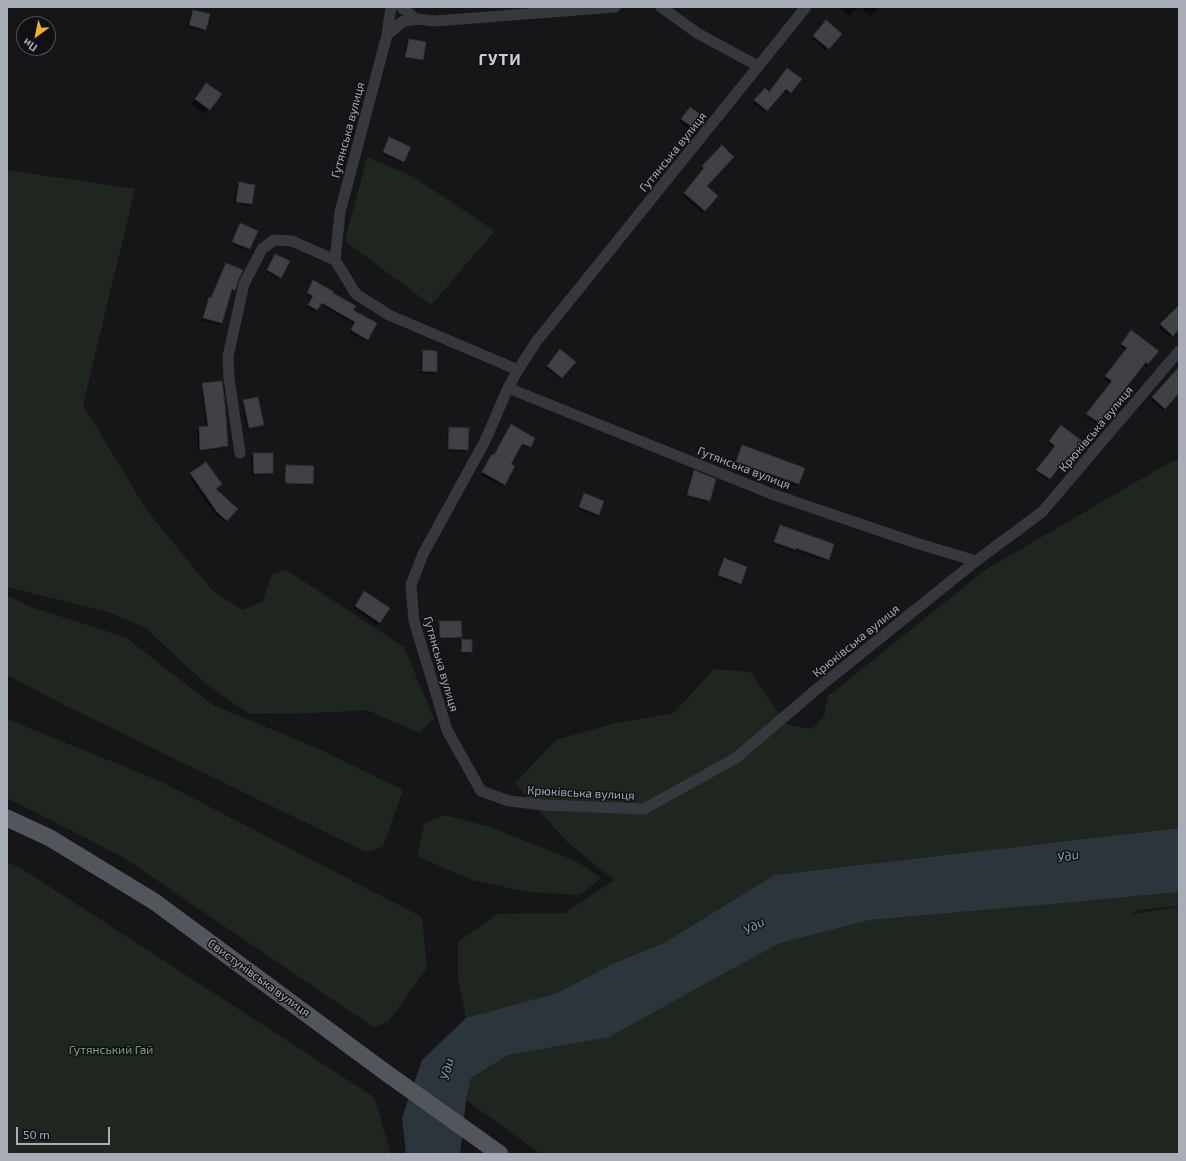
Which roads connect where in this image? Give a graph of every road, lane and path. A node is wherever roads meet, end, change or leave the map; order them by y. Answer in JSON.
{"nodes":[{"id":1,"x":391,"y":7,"type":"edge"},
{"id":2,"x":401,"y":7,"type":"edge"},
{"id":3,"x":615,"y":7,"type":"edge"},
{"id":4,"x":661,"y":7,"type":"edge"},
{"id":5,"x":806,"y":7,"type":"edge"},
{"id":6,"x":416,"y":19,"type":"junction"},
{"id":7,"x":387,"y":35,"type":"junction"},
{"id":8,"x":758,"y":66,"type":"junction"},
{"id":9,"x":335,"y":260,"type":"junction"},
{"id":10,"x":1179,"y":352,"type":"edge"},
{"id":11,"x":518,"y":370,"type":"junction"},
{"id":12,"x":508,"y":388,"type":"junction"},
{"id":13,"x":240,"y":453,"type":"dead end"},
{"id":14,"x":976,"y":561,"type":"junction"},
{"id":15,"x":481,"y":791,"type":"joint"},
{"id":16,"x":7,"y":818,"type":"edge"},
{"id":17,"x":494,"y":1150,"type":"edge"}],
"edges":[{"from":1,"to":7,"type":"street","name":"Гутянська вулиця"},
{"from":2,"to":6,"type":"street"},
{"from":3,"to":6,"type":"street"},
{"from":4,"to":8,"type":"street"},
{"from":5,"to":8,"type":"street","name":"Гутянська вулиця"},
{"from":6,"to":7,"type":"street"},
{"from":7,"to":9,"type":"street","name":"Гутянська вулиця"},
{"from":8,"to":11,"type":"street","name":"Гутянська вулиця"},
{"from":9,"to":11,"type":"street"},
{"from":9,"to":13,"type":"street"},
{"from":10,"to":14,"type":"street","name":"Крюківська вулиця"},
{"from":11,"to":12,"type":"street","name":"Гутянська вулиця"},
{"from":12,"to":14,"type":"street","name":"Гутянська вулиця"},
{"from":12,"to":15,"type":"street","name":"Гутянська вулиця"},
{"from":14,"to":15,"type":"street","name":"Крюківська вулиця"},
{"from":16,"to":17,"type":"main road","name":"Свистунівська вулиця"}]}
